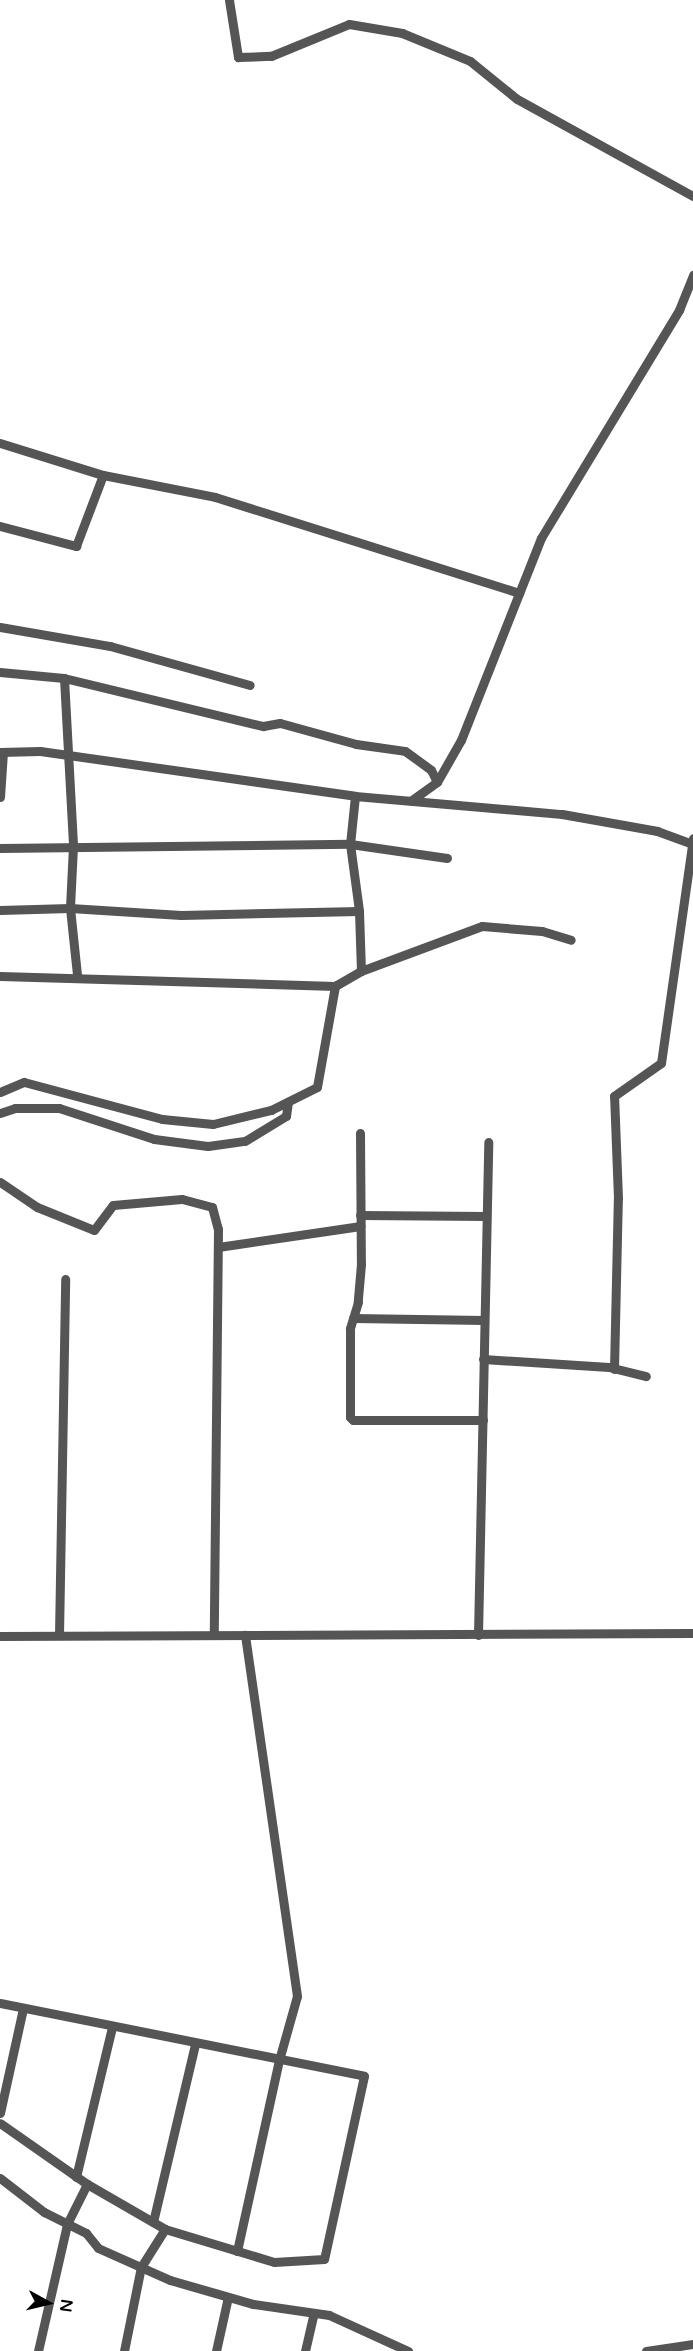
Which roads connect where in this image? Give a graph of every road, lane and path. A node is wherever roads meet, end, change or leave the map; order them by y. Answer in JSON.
{"nodes":[{"id":1,"x":229,"y":0,"type":"edge"},
{"id":2,"x":693,"y":196,"type":"edge"},
{"id":3,"x":693,"y":274,"type":"edge"},
{"id":4,"x":0,"y":443,"type":"edge"},
{"id":5,"x":103,"y":475,"type":"junction"},
{"id":6,"x":0,"y":526,"type":"edge"},
{"id":7,"x":519,"y":593,"type":"junction"},
{"id":8,"x":0,"y":627,"type":"edge"},
{"id":9,"x":0,"y":672,"type":"edge"},
{"id":10,"x":64,"y":678,"type":"junction"},
{"id":11,"x":250,"y":685,"type":"dead end"},
{"id":12,"x":1,"y":752,"type":"edge"},
{"id":13,"x":70,"y":754,"type":"junction"},
{"id":14,"x":437,"y":782,"type":"junction"},
{"id":15,"x":355,"y":796,"type":"junction"},
{"id":16,"x":0,"y":797,"type":"edge"},
{"id":17,"x":412,"y":800,"type":"junction"},
{"id":18,"x":692,"y":841,"type":"edge"},
{"id":19,"x":350,"y":844,"type":"junction"},
{"id":20,"x":73,"y":846,"type":"junction"},
{"id":21,"x":0,"y":848,"type":"edge"},
{"id":22,"x":447,"y":858,"type":"dead end"},
{"id":23,"x":70,"y":908,"type":"junction"},
{"id":24,"x":0,"y":910,"type":"edge"},
{"id":25,"x":359,"y":911,"type":"junction"},
{"id":26,"x":571,"y":940,"type":"dead end"},
{"id":27,"x":361,"y":971,"type":"junction"},
{"id":28,"x":77,"y":975,"type":"junction"},
{"id":29,"x":0,"y":976,"type":"edge"},
{"id":30,"x":334,"y":986,"type":"junction"},
{"id":31,"x":0,"y":1092,"type":"edge"},
{"id":32,"x":288,"y":1101,"type":"junction"},
{"id":33,"x":0,"y":1113,"type":"edge"},
{"id":34,"x":360,"y":1133,"type":"dead end"},
{"id":35,"x":488,"y":1142,"type":"dead end"},
{"id":36,"x":0,"y":1182,"type":"edge"},
{"id":37,"x":360,"y":1215,"type":"junction"},
{"id":38,"x":486,"y":1216,"type":"junction"},
{"id":39,"x":360,"y":1226,"type":"junction"},
{"id":40,"x":218,"y":1247,"type":"junction"},
{"id":41,"x":65,"y":1279,"type":"dead end"},
{"id":42,"x":353,"y":1318,"type":"junction"},
{"id":43,"x":484,"y":1320,"type":"junction"},
{"id":44,"x":483,"y":1359,"type":"junction"},
{"id":45,"x":614,"y":1369,"type":"junction"},
{"id":46,"x":646,"y":1376,"type":"dead end"},
{"id":47,"x":483,"y":1420,"type":"junction"},
{"id":48,"x":693,"y":1633,"type":"edge"},
{"id":49,"x":214,"y":1634,"type":"junction"},
{"id":50,"x":59,"y":1635,"type":"junction"},
{"id":51,"x":244,"y":1635,"type":"junction"},
{"id":52,"x":478,"y":1635,"type":"junction"},
{"id":53,"x":0,"y":1636,"type":"edge"},
{"id":54,"x":0,"y":2003,"type":"edge"},
{"id":55,"x":23,"y":2008,"type":"junction"},
{"id":56,"x":112,"y":2027,"type":"junction"},
{"id":57,"x":195,"y":2044,"type":"junction"},
{"id":58,"x":279,"y":2060,"type":"junction"},
{"id":59,"x":0,"y":2113,"type":"edge"},
{"id":60,"x":0,"y":2123,"type":"edge"},
{"id":61,"x":76,"y":2177,"type":"junction"},
{"id":62,"x":0,"y":2178,"type":"edge"},
{"id":63,"x":87,"y":2184,"type":"junction"},
{"id":64,"x":153,"y":2222,"type":"junction"},
{"id":65,"x":67,"y":2224,"type":"junction"},
{"id":66,"x":165,"y":2229,"type":"junction"},
{"id":67,"x":237,"y":2251,"type":"junction"},
{"id":68,"x":141,"y":2267,"type":"junction"},
{"id":69,"x":228,"y":2297,"type":"junction"},
{"id":70,"x":314,"y":2313,"type":"junction"},
{"id":71,"x":693,"y":2344,"type":"edge"},
{"id":72,"x":38,"y":2351,"type":"edge"},
{"id":73,"x":124,"y":2351,"type":"edge"},
{"id":74,"x":216,"y":2351,"type":"edge"},
{"id":75,"x":305,"y":2351,"type":"edge"},
{"id":76,"x":408,"y":2351,"type":"edge"},
{"id":77,"x":645,"y":2351,"type":"edge"}],
"edges":[{"from":1,"to":2,"type":"street"},
{"from":3,"to":7,"type":"street"},
{"from":4,"to":5,"type":"street"},
{"from":5,"to":6,"type":"street"},
{"from":5,"to":7,"type":"street"},
{"from":7,"to":14,"type":"street"},
{"from":8,"to":11,"type":"street"},
{"from":9,"to":10,"type":"street"},
{"from":10,"to":13,"type":"street"},
{"from":10,"to":14,"type":"street"},
{"from":12,"to":13,"type":"street"},
{"from":12,"to":16,"type":"street"},
{"from":13,"to":15,"type":"street"},
{"from":13,"to":20,"type":"street"},
{"from":14,"to":17,"type":"street"},
{"from":15,"to":17,"type":"street"},
{"from":15,"to":19,"type":"street"},
{"from":17,"to":18,"type":"street"},
{"from":18,"to":45,"type":"street"},
{"from":19,"to":20,"type":"street"},
{"from":19,"to":22,"type":"street"},
{"from":19,"to":25,"type":"street"},
{"from":20,"to":21,"type":"street"},
{"from":20,"to":23,"type":"street"},
{"from":23,"to":24,"type":"street"},
{"from":23,"to":25,"type":"street"},
{"from":23,"to":28,"type":"street"},
{"from":25,"to":27,"type":"street"},
{"from":26,"to":27,"type":"street"},
{"from":27,"to":30,"type":"street"},
{"from":28,"to":29,"type":"street"},
{"from":28,"to":30,"type":"street"},
{"from":30,"to":32,"type":"street"},
{"from":31,"to":32,"type":"street"},
{"from":32,"to":33,"type":"street"},
{"from":34,"to":37,"type":"street"},
{"from":35,"to":38,"type":"street"},
{"from":36,"to":40,"type":"street"},
{"from":37,"to":38,"type":"street"},
{"from":37,"to":39,"type":"street"},
{"from":38,"to":43,"type":"street"},
{"from":39,"to":40,"type":"street"},
{"from":39,"to":42,"type":"street"},
{"from":40,"to":49,"type":"street"},
{"from":41,"to":50,"type":"street"},
{"from":42,"to":43,"type":"street"},
{"from":42,"to":47,"type":"street"},
{"from":43,"to":44,"type":"street"},
{"from":44,"to":45,"type":"street"},
{"from":44,"to":47,"type":"street"},
{"from":45,"to":46,"type":"street"},
{"from":47,"to":52,"type":"street"},
{"from":48,"to":52,"type":"street"},
{"from":49,"to":50,"type":"street"},
{"from":49,"to":51,"type":"street"},
{"from":50,"to":53,"type":"street"},
{"from":51,"to":52,"type":"street"},
{"from":51,"to":58,"type":"street"},
{"from":54,"to":55,"type":"street"},
{"from":55,"to":56,"type":"street"},
{"from":55,"to":59,"type":"street"},
{"from":56,"to":57,"type":"street"},
{"from":56,"to":61,"type":"street"},
{"from":57,"to":58,"type":"street"},
{"from":57,"to":64,"type":"street"},
{"from":58,"to":67,"type":"street"},
{"from":58,"to":67,"type":"street"},
{"from":60,"to":61,"type":"street"},
{"from":61,"to":63,"type":"street"},
{"from":62,"to":65,"type":"street"},
{"from":63,"to":64,"type":"street"},
{"from":63,"to":65,"type":"street"},
{"from":64,"to":66,"type":"street"},
{"from":65,"to":68,"type":"street"},
{"from":65,"to":72,"type":"street"},
{"from":66,"to":67,"type":"street"},
{"from":66,"to":68,"type":"street"},
{"from":68,"to":69,"type":"street"},
{"from":68,"to":73,"type":"street"},
{"from":69,"to":70,"type":"street"},
{"from":69,"to":74,"type":"street"},
{"from":70,"to":75,"type":"street"},
{"from":70,"to":76,"type":"street"},
{"from":71,"to":77,"type":"street"}]}
